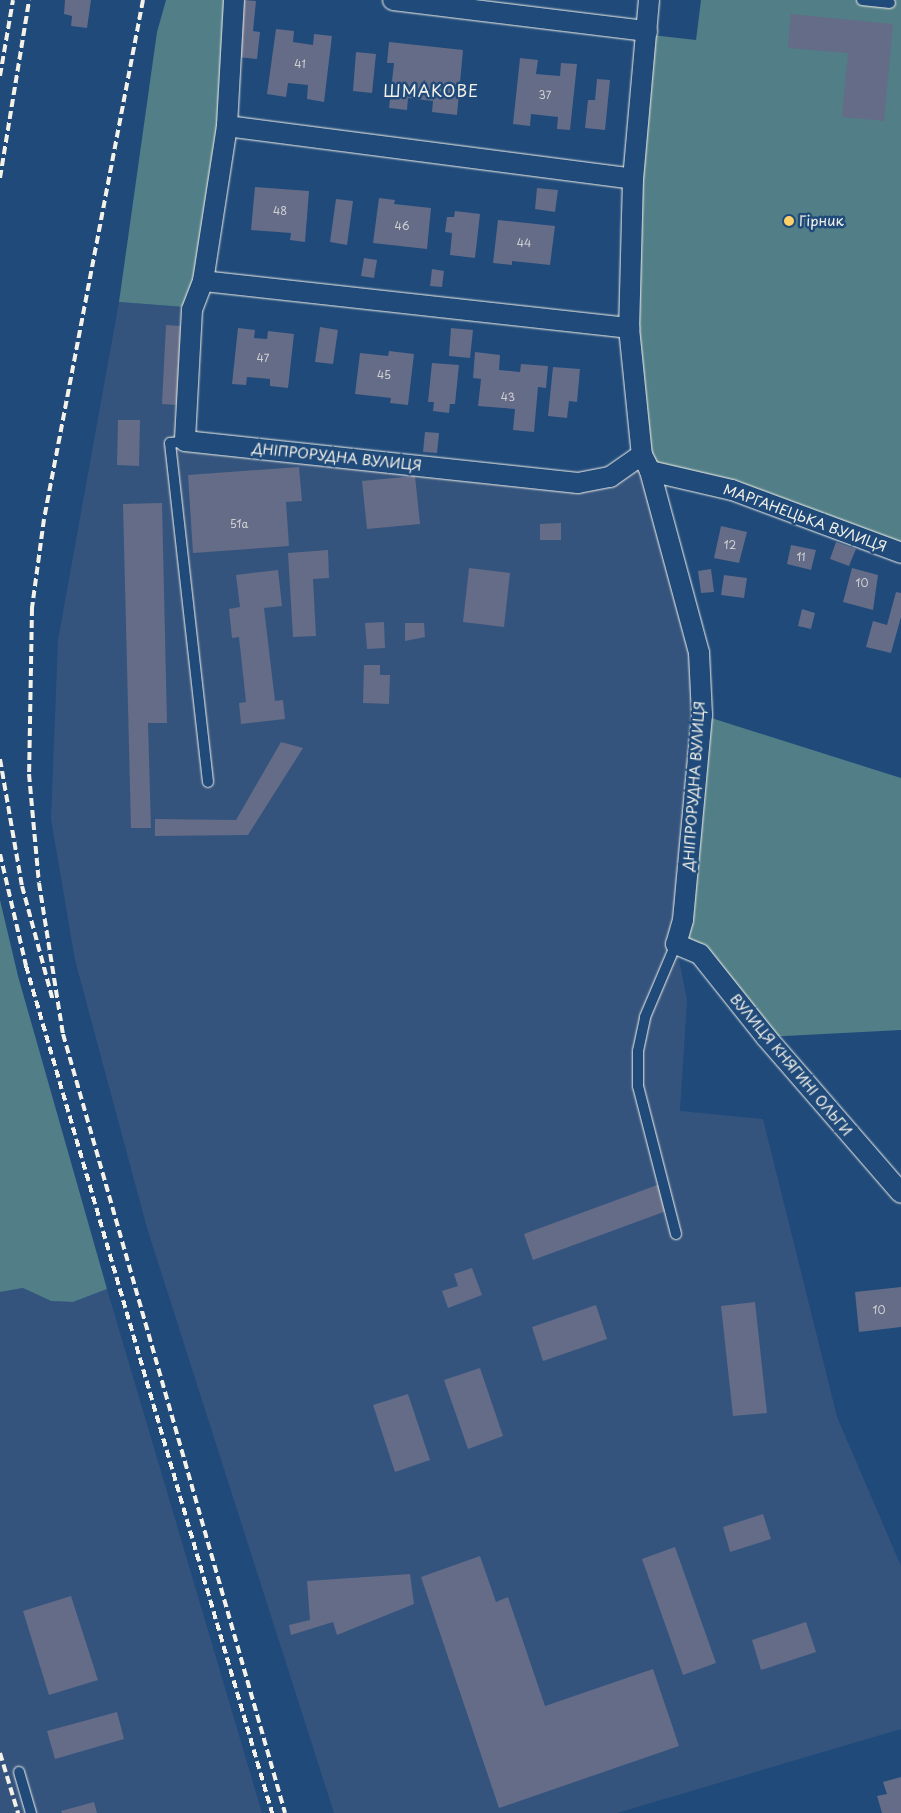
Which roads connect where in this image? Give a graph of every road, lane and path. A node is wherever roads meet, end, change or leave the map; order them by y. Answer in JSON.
{"nodes":[{"id":1,"x":234,"y":0,"type":"edge"},
{"id":2,"x":393,"y":0,"type":"edge"},
{"id":3,"x":649,"y":0,"type":"edge"},
{"id":4,"x":862,"y":0,"type":"edge"},
{"id":5,"x":890,"y":3,"type":"dead end"},
{"id":6,"x":647,"y":31,"type":"junction"},
{"id":7,"x":227,"y":126,"type":"junction"},
{"id":8,"x":633,"y":179,"type":"junction"},
{"id":9,"x":203,"y":281,"type":"junction"},
{"id":10,"x":629,"y":328,"type":"junction"},
{"id":11,"x":185,"y":441,"type":"junction"},
{"id":12,"x":646,"y":463,"type":"junction"},
{"id":13,"x":901,"y":553,"type":"edge"},
{"id":14,"x":208,"y":782,"type":"dead end"},
{"id":15,"x":676,"y":944,"type":"junction"},
{"id":16,"x":901,"y":1193,"type":"edge"},
{"id":17,"x":676,"y":1234,"type":"dead end"},
{"id":18,"x":19,"y":1772,"type":"dead end"},
{"id":19,"x":31,"y":1813,"type":"edge"}],
"edges":[{"from":1,"to":7,"type":"street"},
{"from":2,"to":6,"type":"street"},
{"from":3,"to":6,"type":"street","name":"ДНІПРОРУДНА ВУЛИЦЯ"},
{"from":4,"to":5,"type":"lane"},
{"from":6,"to":8,"type":"street","name":"ДНІПРОРУДНА ВУЛИЦЯ"},
{"from":7,"to":8,"type":"street"},
{"from":7,"to":9,"type":"street"},
{"from":8,"to":10,"type":"street","name":"ДНІПРОРУДНА ВУЛИЦЯ"},
{"from":9,"to":10,"type":"street"},
{"from":9,"to":11,"type":"street"},
{"from":10,"to":12,"type":"street","name":"ДНІПРОРУДНА ВУЛИЦЯ"},
{"from":11,"to":12,"type":"street","name":"ДНІПРОРУДНА ВУЛИЦЯ"},
{"from":11,"to":14,"type":"lane"},
{"from":12,"to":13,"type":"street","name":"МАРГАНЕЦЬКА ВУЛИЦЯ"},
{"from":12,"to":15,"type":"street","name":"ДНІПРОРУДНА ВУЛИЦЯ"},
{"from":15,"to":16,"type":"street","name":"ВУЛИЦЯ КНЯГИНІ ОЛЬГИ"},
{"from":15,"to":17,"type":"lane"},
{"from":18,"to":19,"type":"lane"}]}
